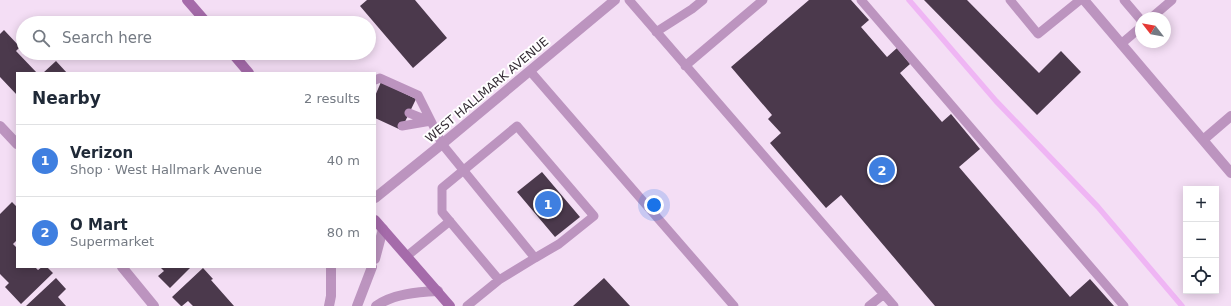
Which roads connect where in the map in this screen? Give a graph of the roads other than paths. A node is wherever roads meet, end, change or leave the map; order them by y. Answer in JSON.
{"nodes":[{"id":1,"x":187,"y":0,"type":"edge"},
{"id":2,"x":615,"y":0,"type":"edge"},
{"id":3,"x":629,"y":0,"type":"edge"},
{"id":4,"x":703,"y":0,"type":"edge"},
{"id":5,"x":763,"y":0,"type":"edge"},
{"id":6,"x":861,"y":0,"type":"edge"},
{"id":7,"x":1010,"y":0,"type":"edge"},
{"id":8,"x":1080,"y":0,"type":"edge"},
{"id":9,"x":1084,"y":0,"type":"edge"},
{"id":10,"x":1124,"y":0,"type":"edge"},
{"id":11,"x":1172,"y":0,"type":"edge"},
{"id":12,"x":1158,"y":12,"type":"edge"},
{"id":13,"x":1135,"y":13,"type":"edge"},
{"id":14,"x":201,"y":16,"type":"edge"},
{"id":15,"x":1135,"y":31,"type":"edge"},
{"id":16,"x":656,"y":32,"type":"junction"},
{"id":17,"x":1121,"y":44,"type":"junction"},
{"id":18,"x":238,"y":60,"type":"edge"},
{"id":19,"x":685,"y":66,"type":"junction"},
{"id":20,"x":530,"y":71,"type":"junction"},
{"id":21,"x":248,"y":72,"type":"edge"},
{"id":22,"x":376,"y":80,"type":"edge"},
{"id":23,"x":409,"y":113,"type":"dead end"},
{"id":24,"x":1231,"y":116,"type":"edge"},
{"id":25,"x":430,"y":121,"type":"junction"},
{"id":26,"x":0,"y":126,"type":"edge"},
{"id":27,"x":402,"y":126,"type":"dead end"},
{"id":28,"x":1203,"y":140,"type":"junction"},
{"id":29,"x":16,"y":143,"type":"edge"},
{"id":30,"x":442,"y":144,"type":"junction"},
{"id":31,"x":463,"y":170,"type":"junction"},
{"id":32,"x":1231,"y":173,"type":"edge"},
{"id":33,"x":376,"y":197,"type":"edge"},
{"id":34,"x":376,"y":221,"type":"edge"},
{"id":35,"x":450,"y":221,"type":"junction"},
{"id":36,"x":383,"y":229,"type":"junction"},
{"id":37,"x":376,"y":255,"type":"edge"},
{"id":38,"x":407,"y":256,"type":"junction"},
{"id":39,"x":535,"y":258,"type":"junction"},
{"id":40,"x":123,"y":268,"type":"edge"},
{"id":41,"x":331,"y":268,"type":"edge"},
{"id":42,"x":372,"y":268,"type":"edge"},
{"id":43,"x":499,"y":280,"type":"junction"},
{"id":44,"x":438,"y":292,"type":"junction"},
{"id":45,"x":884,"y":294,"type":"junction"},
{"id":46,"x":154,"y":306,"type":"edge"},
{"id":47,"x":329,"y":306,"type":"edge"},
{"id":48,"x":357,"y":306,"type":"edge"},
{"id":49,"x":376,"y":306,"type":"edge"},
{"id":50,"x":450,"y":306,"type":"edge"},
{"id":51,"x":467,"y":306,"type":"edge"},
{"id":52,"x":734,"y":306,"type":"edge"},
{"id":53,"x":869,"y":306,"type":"edge"},
{"id":54,"x":894,"y":306,"type":"edge"},
{"id":55,"x":1124,"y":306,"type":"edge"}],
"edges":[{"from":1,"to":14,"type":"main road"},
{"from":2,"to":20,"type":"street","name":"WEST HALLMARK AVENUE"},
{"from":3,"to":16,"type":"lane"},
{"from":4,"to":16,"type":"lane"},
{"from":5,"to":19,"type":"lane"},
{"from":6,"to":55,"type":"lane"},
{"from":7,"to":8,"type":"lane"},
{"from":9,"to":17,"type":"street"},
{"from":10,"to":13,"type":"lane"},
{"from":11,"to":12,"type":"lane"},
{"from":15,"to":17,"type":"lane"},
{"from":16,"to":19,"type":"lane"},
{"from":17,"to":28,"type":"street"},
{"from":18,"to":21,"type":"main road"},
{"from":19,"to":45,"type":"lane"},
{"from":20,"to":30,"type":"street","name":"WEST HALLMARK AVENUE"},
{"from":20,"to":52,"type":"lane"},
{"from":22,"to":25,"type":"lane"},
{"from":23,"to":25,"type":"lane"},
{"from":24,"to":28,"type":"street"},
{"from":25,"to":27,"type":"lane"},
{"from":25,"to":30,"type":"lane"},
{"from":26,"to":29,"type":"street"},
{"from":28,"to":32,"type":"street"},
{"from":30,"to":31,"type":"lane"},
{"from":30,"to":33,"type":"street","name":"WEST HALLMARK AVENUE"},
{"from":31,"to":35,"type":"lane"},
{"from":31,"to":39,"type":"lane"},
{"from":31,"to":39,"type":"lane"},
{"from":34,"to":36,"type":"main road"},
{"from":35,"to":38,"type":"lane"},
{"from":35,"to":43,"type":"lane"},
{"from":36,"to":37,"type":"street"},
{"from":36,"to":38,"type":"main road"},
{"from":38,"to":44,"type":"main road"},
{"from":39,"to":43,"type":"lane"},
{"from":40,"to":46,"type":"street"},
{"from":41,"to":47,"type":"street"},
{"from":42,"to":48,"type":"street"},
{"from":43,"to":51,"type":"lane"},
{"from":44,"to":49,"type":"street"},
{"from":44,"to":50,"type":"main road"},
{"from":45,"to":53,"type":"lane"},
{"from":45,"to":54,"type":"lane"}]}
